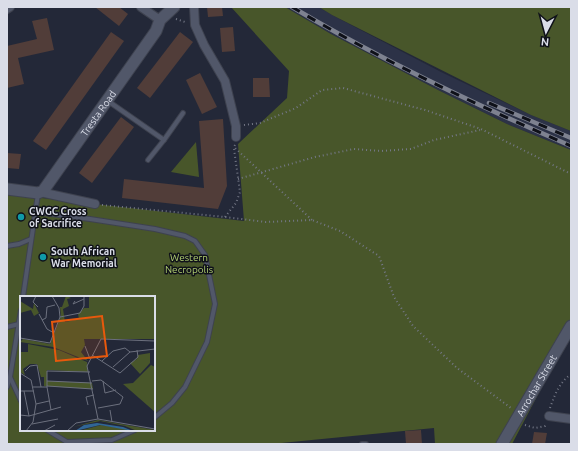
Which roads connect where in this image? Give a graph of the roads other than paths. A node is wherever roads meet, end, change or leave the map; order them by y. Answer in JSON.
{"nodes":[{"id":1,"x":10,"y":7,"type":"edge"},
{"id":2,"x":141,"y":7,"type":"edge"},
{"id":3,"x":174,"y":7,"type":"edge"},
{"id":4,"x":194,"y":7,"type":"edge"},
{"id":5,"x":7,"y":9,"type":"edge"},
{"id":6,"x":163,"y":18,"type":"junction"},
{"id":7,"x":107,"y":100,"type":"junction"},
{"id":8,"x":183,"y":113,"type":"dead end"},
{"id":9,"x":236,"y":137,"type":"road end"},
{"id":10,"x":164,"y":140,"type":"junction"},
{"id":11,"x":148,"y":160,"type":"dead end"},
{"id":12,"x":7,"y":189,"type":"edge"},
{"id":13,"x":39,"y":193,"type":"junction"},
{"id":14,"x":95,"y":204,"type":"road end"},
{"id":15,"x":36,"y":212,"type":"junction"},
{"id":16,"x":31,"y":239,"type":"junction"},
{"id":17,"x":7,"y":246,"type":"edge"},
{"id":18,"x":23,"y":296,"type":"edge"},
{"id":19,"x":20,"y":317,"type":"edge"},
{"id":20,"x":19,"y":324,"type":"junction"},
{"id":21,"x":571,"y":326,"type":"edge"},
{"id":22,"x":7,"y":327,"type":"edge"},
{"id":23,"x":9,"y":378,"type":"edge"},
{"id":24,"x":7,"y":387,"type":"edge"},
{"id":25,"x":20,"y":399,"type":"edge"},
{"id":26,"x":549,"y":416,"type":"dead end"},
{"id":27,"x":155,"y":417,"type":"edge"},
{"id":28,"x":571,"y":419,"type":"edge"},
{"id":29,"x":49,"y":431,"type":"edge"},
{"id":30,"x":133,"y":431,"type":"edge"},
{"id":31,"x":68,"y":443,"type":"edge"},
{"id":32,"x":362,"y":444,"type":"edge"},
{"id":33,"x":366,"y":444,"type":"edge"},
{"id":34,"x":502,"y":444,"type":"edge"}],
"edges":[{"from":1,"to":5,"type":"street"},
{"from":2,"to":6,"type":"street"},
{"from":3,"to":6,"type":"street","name":"Tresta Road"},
{"from":4,"to":9,"type":"street"},
{"from":6,"to":7,"type":"street","name":"Tresta Road"},
{"from":7,"to":10,"type":"lane"},
{"from":7,"to":13,"type":"street","name":"Tresta Road"},
{"from":8,"to":10,"type":"lane"},
{"from":10,"to":11,"type":"lane"},
{"from":12,"to":13,"type":"street"},
{"from":13,"to":14,"type":"street"},
{"from":13,"to":15,"type":"lane"},
{"from":15,"to":16,"type":"lane"},
{"from":15,"to":27,"type":"lane"},
{"from":16,"to":17,"type":"lane"},
{"from":16,"to":18,"type":"lane"},
{"from":19,"to":20,"type":"lane"},
{"from":20,"to":22,"type":"lane"},
{"from":20,"to":23,"type":"lane"},
{"from":21,"to":34,"type":"street","name":"Arrochar Street"},
{"from":23,"to":24,"type":"lane"},
{"from":23,"to":25,"type":"lane"},
{"from":26,"to":28,"type":"street"},
{"from":29,"to":31,"type":"lane"},
{"from":30,"to":31,"type":"lane"},
{"from":32,"to":33,"type":"lane"}]}
